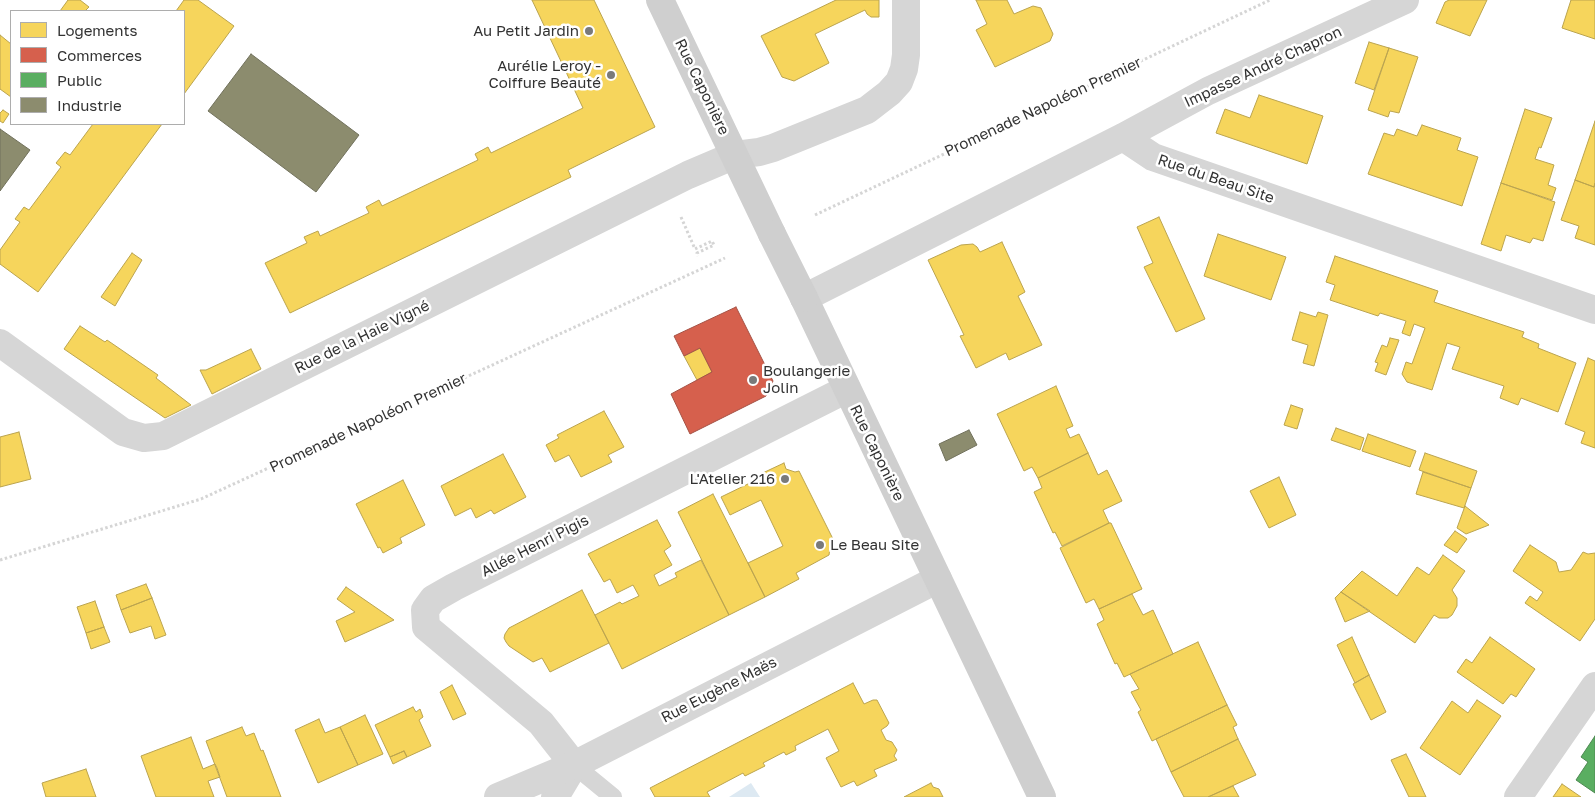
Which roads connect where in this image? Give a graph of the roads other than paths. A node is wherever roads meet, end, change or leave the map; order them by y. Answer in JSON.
{"nodes":[{"id":1,"x":660,"y":0,"type":"edge"},
{"id":2,"x":906,"y":0,"type":"edge"},
{"id":3,"x":1405,"y":0,"type":"edge"},
{"id":4,"x":1123,"y":137,"type":"junction"},
{"id":5,"x":735,"y":156,"type":"junction"},
{"id":6,"x":804,"y":298,"type":"junction"},
{"id":7,"x":1595,"y":310,"type":"edge"},
{"id":8,"x":0,"y":343,"type":"edge"},
{"id":9,"x":847,"y":388,"type":"junction"},
{"id":10,"x":938,"y":580,"type":"junction"},
{"id":11,"x":1595,"y":686,"type":"edge"},
{"id":12,"x":574,"y":765,"type":"junction"},
{"id":13,"x":498,"y":797,"type":"edge"},
{"id":14,"x":555,"y":797,"type":"edge"},
{"id":15,"x":613,"y":797,"type":"edge"},
{"id":16,"x":1042,"y":797,"type":"edge"},
{"id":17,"x":1518,"y":797,"type":"edge"}],
"edges":[{"from":1,"to":5,"type":"main road","name":"Rue Caponière"},
{"from":2,"to":5,"type":"street","name":"Rue de la Haie Vigné"},
{"from":3,"to":4,"type":"street","name":"Impasse André Chapron"},
{"from":4,"to":6,"type":"street"},
{"from":4,"to":7,"type":"street","name":"Rue du Beau Site"},
{"from":5,"to":6,"type":"main road","name":"Rue Caponière","bridge":true},
{"from":5,"to":8,"type":"street","name":"Rue de la Haie Vigné"},
{"from":6,"to":9,"type":"main road","name":"Rue Caponière"},
{"from":9,"to":10,"type":"main road","name":"Rue Caponière"},
{"from":9,"to":12,"type":"street","name":"Allée Henri Pigis"},
{"from":10,"to":12,"type":"street","name":"Rue Eugène Maës"},
{"from":10,"to":16,"type":"main road","name":"Rue Caponière"},
{"from":11,"to":17,"type":"street"},
{"from":12,"to":13,"type":"street","name":"Rue Eugène Maës"},
{"from":12,"to":14,"type":"street"},
{"from":12,"to":15,"type":"lane"}]}
